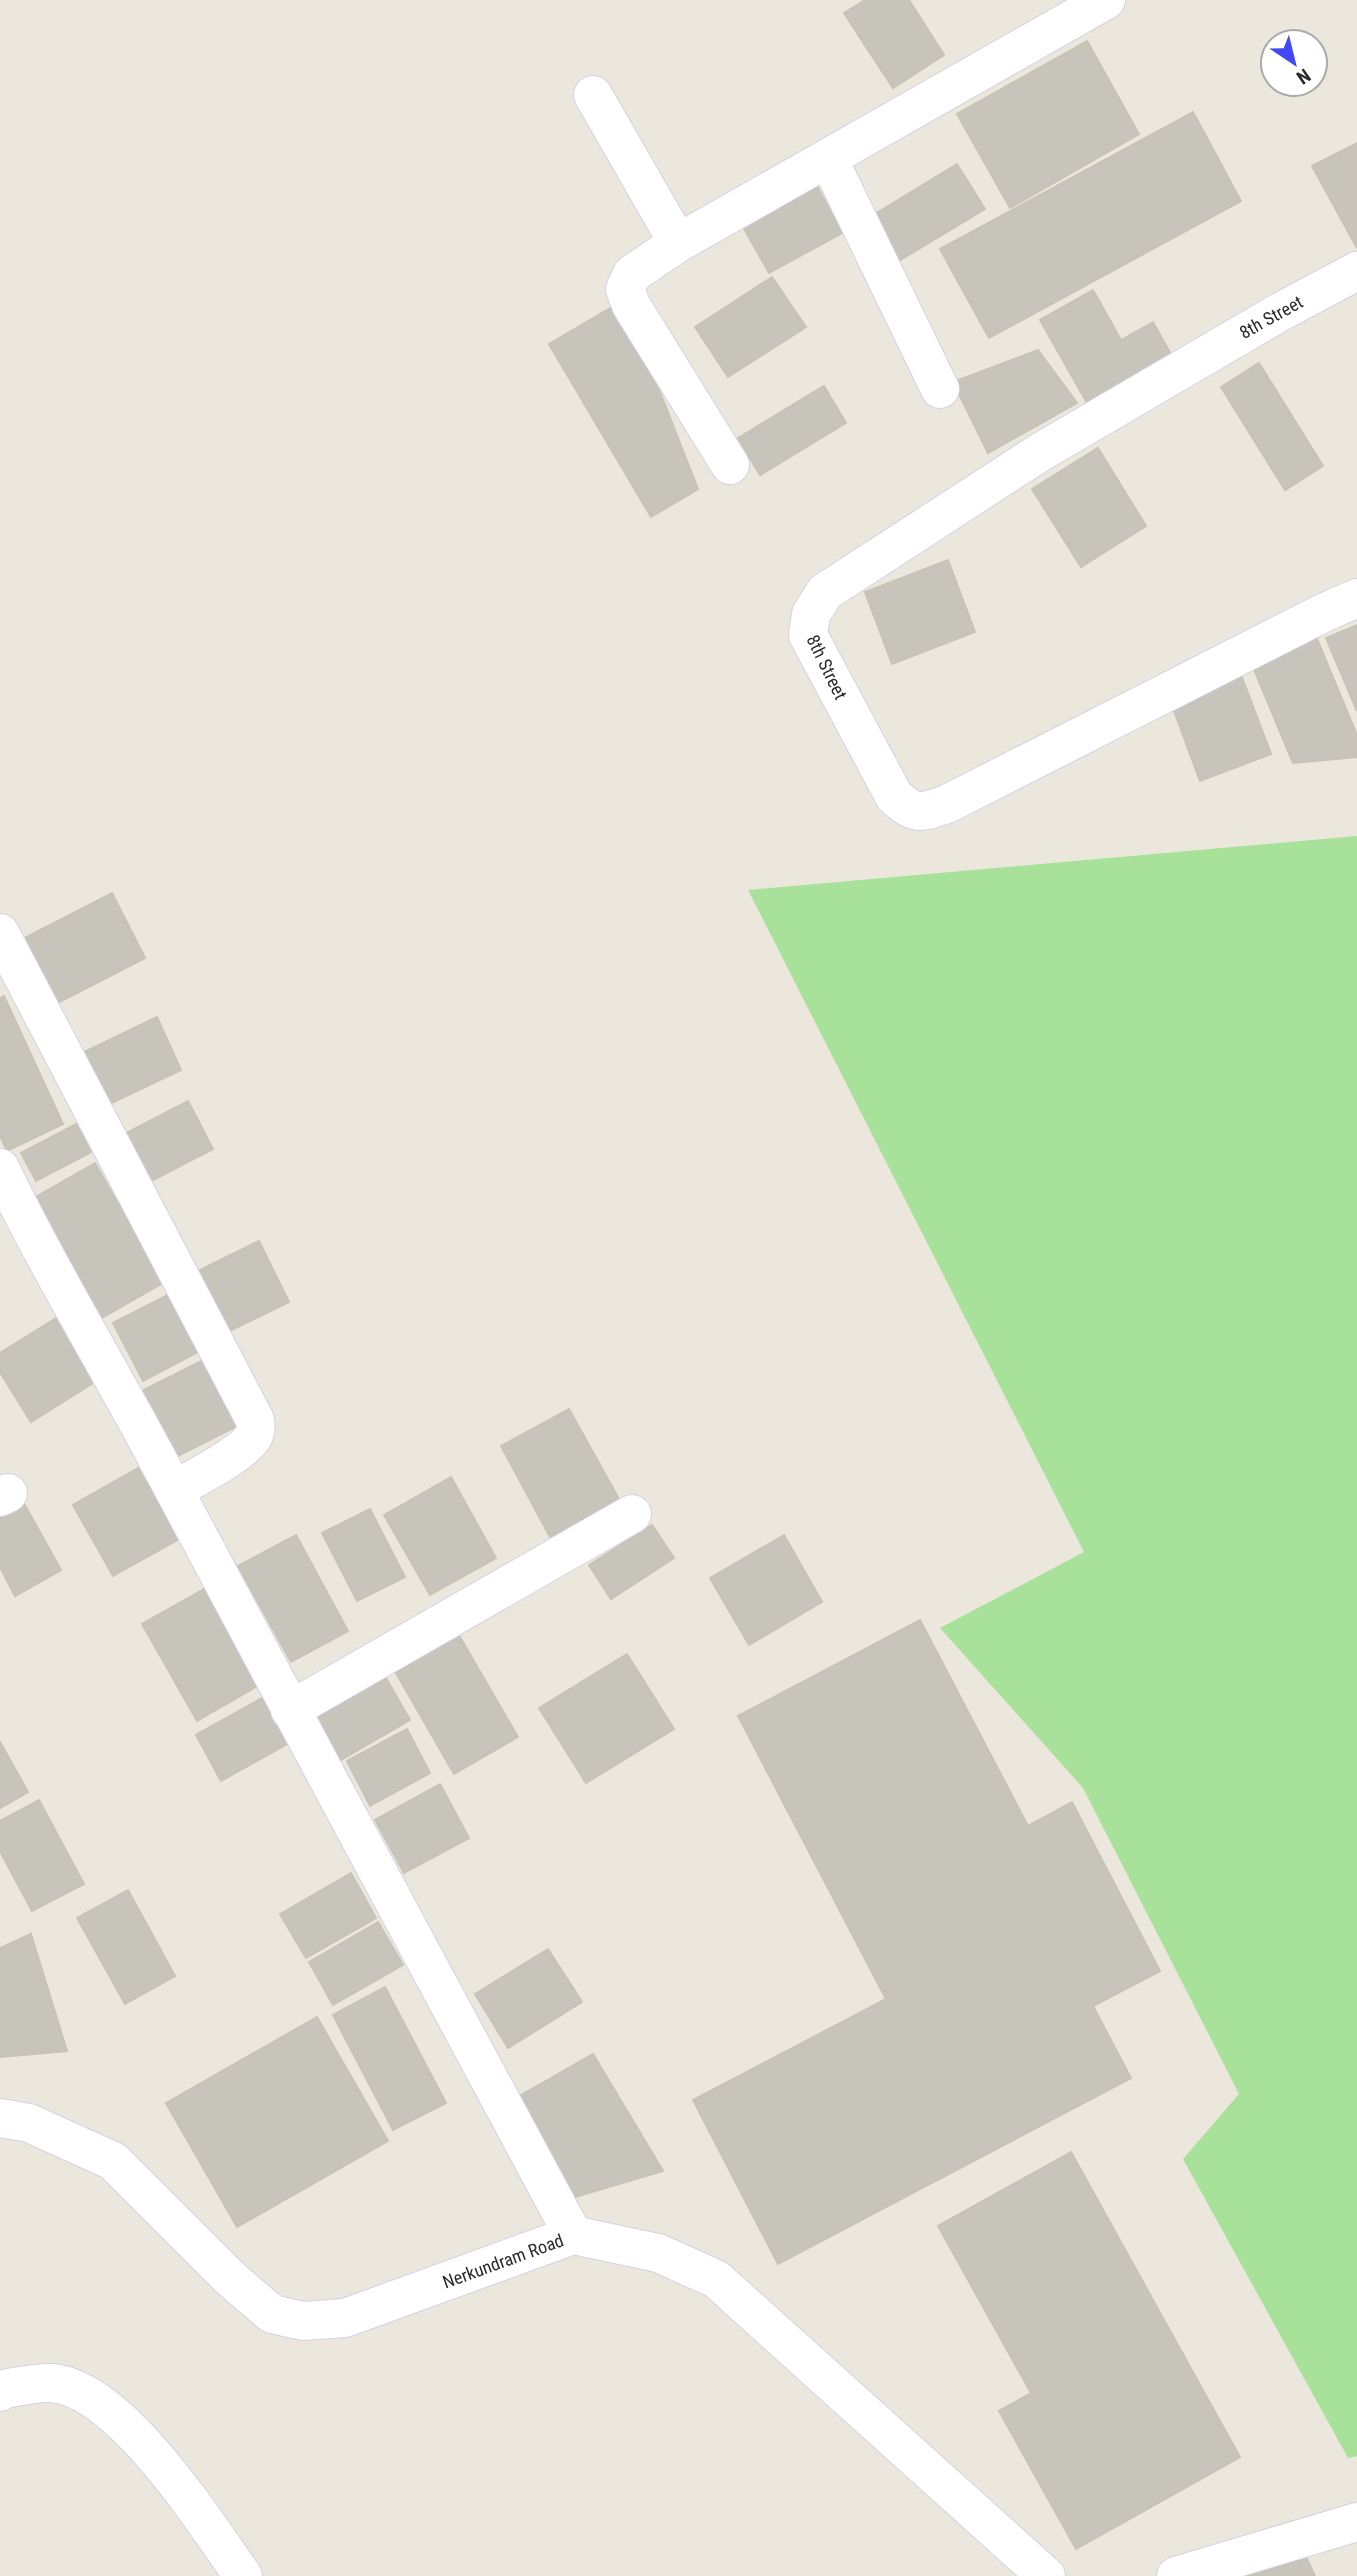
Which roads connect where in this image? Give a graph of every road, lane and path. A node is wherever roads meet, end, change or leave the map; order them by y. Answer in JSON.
{"nodes":[{"id":1,"x":1105,"y":0,"type":"edge"},
{"id":2,"x":593,"y":95,"type":"dead end"},
{"id":3,"x":828,"y":158,"type":"junction"},
{"id":4,"x":678,"y":243,"type":"junction"},
{"id":5,"x":1357,"y":271,"type":"edge"},
{"id":6,"x":940,"y":389,"type":"dead end"},
{"id":7,"x":730,"y":465,"type":"dead end"},
{"id":8,"x":1357,"y":598,"type":"edge"},
{"id":9,"x":0,"y":933,"type":"edge"},
{"id":10,"x":0,"y":1168,"type":"edge"},
{"id":11,"x":174,"y":1490,"type":"junction"},
{"id":12,"x":632,"y":1514,"type":"dead end"},
{"id":13,"x":290,"y":1710,"type":"junction"},
{"id":14,"x":0,"y":2118,"type":"edge"},
{"id":15,"x":573,"y":2235,"type":"junction"},
{"id":16,"x":0,"y":2392,"type":"edge"},
{"id":17,"x":1357,"y":2522,"type":"edge"},
{"id":18,"x":243,"y":2576,"type":"edge"},
{"id":19,"x":1046,"y":2576,"type":"edge"},
{"id":20,"x":1176,"y":2576,"type":"edge"}],
"edges":[{"from":1,"to":3,"type":"street"},
{"from":2,"to":4,"type":"street"},
{"from":3,"to":4,"type":"street"},
{"from":3,"to":6,"type":"street"},
{"from":4,"to":7,"type":"street"},
{"from":5,"to":8,"type":"street","name":"8th Street"},
{"from":9,"to":11,"type":"street"},
{"from":10,"to":11,"type":"street"},
{"from":11,"to":13,"type":"street"},
{"from":12,"to":13,"type":"street"},
{"from":13,"to":15,"type":"street"},
{"from":14,"to":15,"type":"street","name":"Nerkundram Road"},
{"from":15,"to":19,"type":"street","name":"Nerkundram Road"},
{"from":16,"to":18,"type":"street"},
{"from":17,"to":20,"type":"street"}]}
